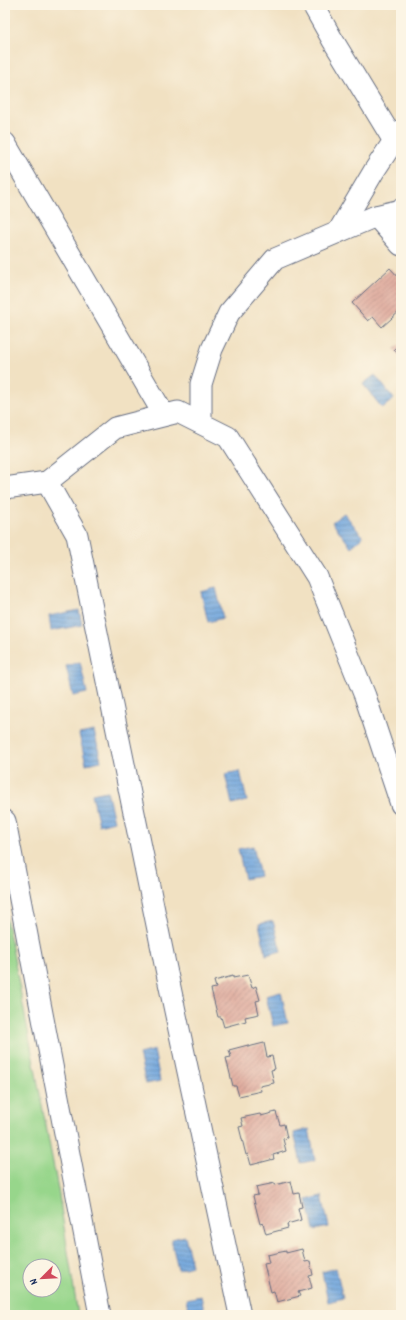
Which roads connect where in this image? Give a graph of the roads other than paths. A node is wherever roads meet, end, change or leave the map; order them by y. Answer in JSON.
{"nodes":[{"id":1,"x":313,"y":5,"type":"edge"},
{"id":2,"x":397,"y":136,"type":"edge"},
{"id":3,"x":5,"y":144,"type":"edge"},
{"id":4,"x":401,"y":210,"type":"edge"},
{"id":5,"x":376,"y":216,"type":"junction"},
{"id":6,"x":338,"y":232,"type":"junction"},
{"id":7,"x":401,"y":245,"type":"edge"},
{"id":8,"x":164,"y":415,"type":"junction"},
{"id":9,"x":201,"y":423,"type":"junction"},
{"id":10,"x":47,"y":482,"type":"junction"},
{"id":11,"x":5,"y":488,"type":"edge"},
{"id":12,"x":401,"y":804,"type":"edge"},
{"id":13,"x":5,"y":821,"type":"edge"},
{"id":14,"x":100,"y":1315,"type":"edge"},
{"id":15,"x":240,"y":1315,"type":"edge"}],
"edges":[{"from":1,"to":2,"type":"street"},
{"from":2,"to":6,"type":"street"},
{"from":3,"to":8,"type":"street"},
{"from":4,"to":5,"type":"street"},
{"from":5,"to":6,"type":"street"},
{"from":5,"to":7,"type":"street"},
{"from":6,"to":9,"type":"street"},
{"from":8,"to":9,"type":"street"},
{"from":8,"to":10,"type":"street"},
{"from":9,"to":12,"type":"street"},
{"from":10,"to":11,"type":"street"},
{"from":10,"to":15,"type":"street"},
{"from":13,"to":14,"type":"street"}]}
